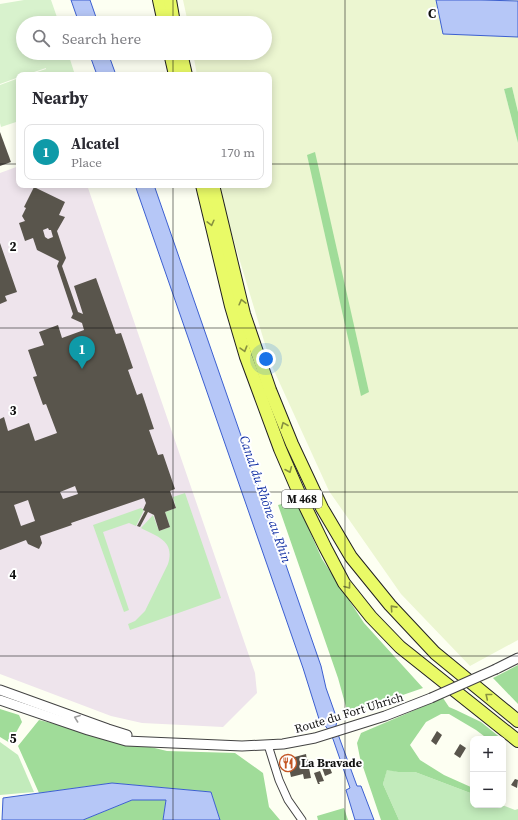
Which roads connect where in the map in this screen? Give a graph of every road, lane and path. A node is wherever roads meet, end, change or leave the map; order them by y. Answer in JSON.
{"nodes":[{"id":1,"x":159,"y":0,"type":"edge"},
{"id":2,"x":170,"y":0,"type":"edge"},
{"id":3,"x":162,"y":16,"type":"edge"},
{"id":4,"x":173,"y":16,"type":"edge"},
{"id":5,"x":172,"y":60,"type":"edge"},
{"id":6,"x":183,"y":60,"type":"edge"},
{"id":7,"x":174,"y":72,"type":"edge"},
{"id":8,"x":185,"y":72,"type":"edge"},
{"id":9,"x":203,"y":188,"type":"edge"},
{"id":10,"x":214,"y":188,"type":"edge"},
{"id":11,"x":518,"y":658,"type":"edge"},
{"id":12,"x":0,"y":690,"type":"edge"},
{"id":13,"x":0,"y":700,"type":"edge"},
{"id":14,"x":518,"y":721,"type":"edge"},
{"id":15,"x":518,"y":741,"type":"edge"},
{"id":16,"x":154,"y":742,"type":"junction"},
{"id":17,"x":268,"y":745,"type":"junction"},
{"id":18,"x":302,"y":820,"type":"edge"}],
"edges":[{"from":1,"to":3,"type":"main road"},
{"from":2,"to":4,"type":"main road"},
{"from":5,"to":7,"type":"main road"},
{"from":6,"to":8,"type":"main road"},
{"from":9,"to":15,"type":"main road","number":"M 468","one_way":true},
{"from":14,"to":10,"type":"main road","number":"M 468","one_way":true},
{"from":11,"to":17,"type":"street","name":"Route du Fort Uhrich","bridge":true},
{"from":16,"to":12,"type":"street","name":"Route du Fort Uhrich","one_way":true},
{"from":13,"to":16,"type":"street","name":"Route du Fort Uhrich"},
{"from":16,"to":17,"type":"street","name":"Route du Fort Uhrich"},
{"from":17,"to":18,"type":"street"}]}
